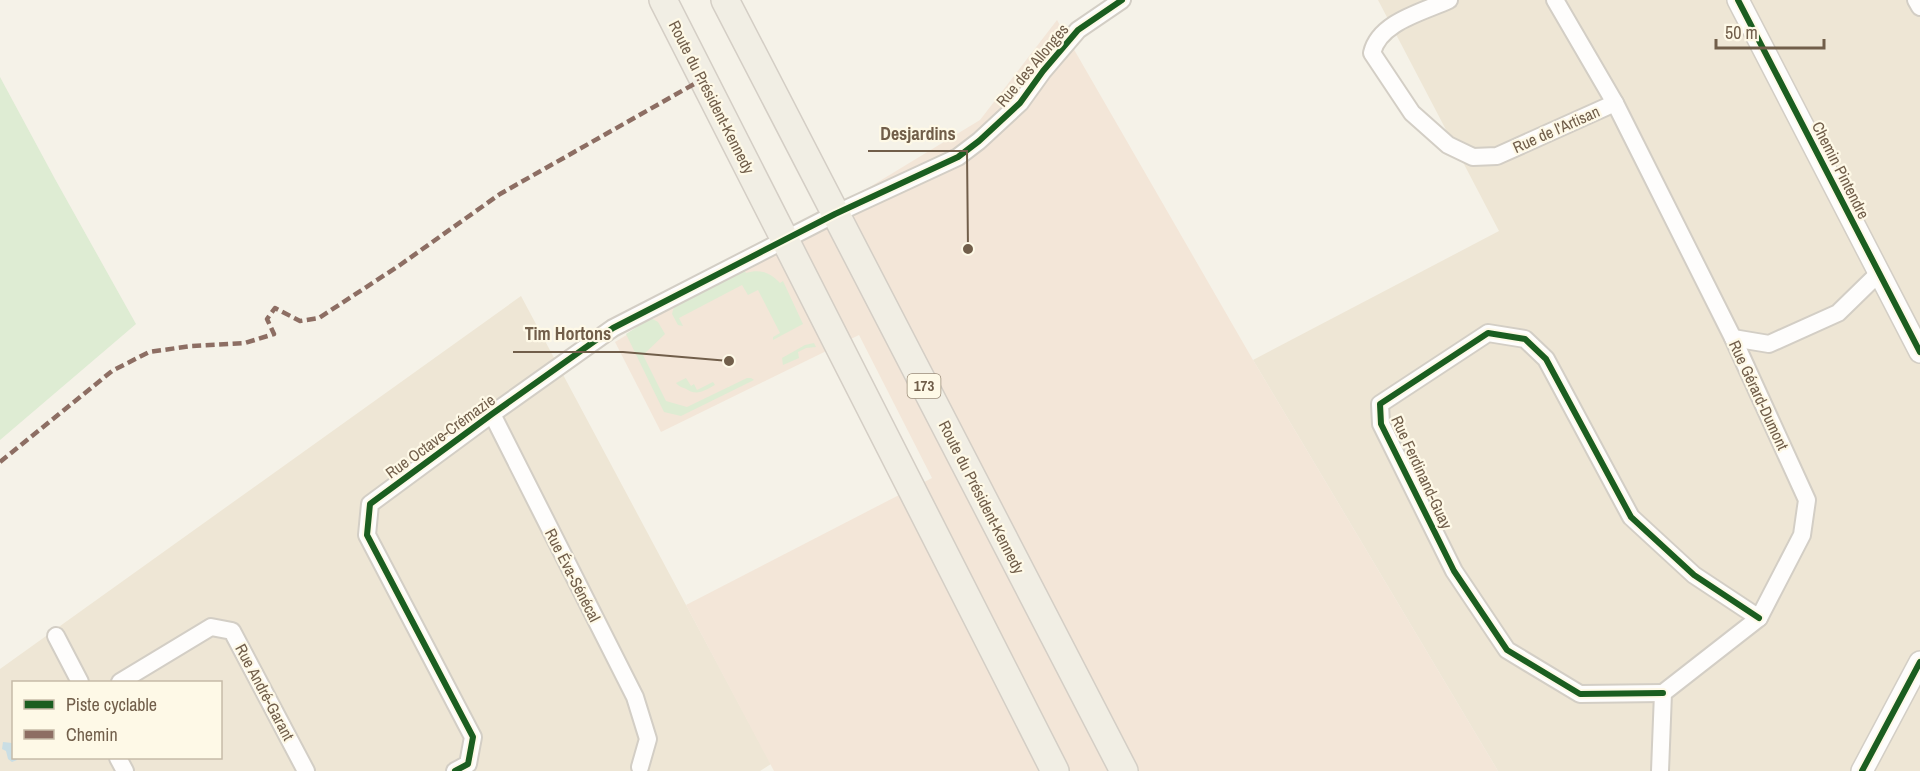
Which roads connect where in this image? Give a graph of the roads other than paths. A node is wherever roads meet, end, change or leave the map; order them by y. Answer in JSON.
{"nodes":[{"id":1,"x":663,"y":0,"type":"edge"},
{"id":2,"x":725,"y":0,"type":"edge"},
{"id":3,"x":1122,"y":0,"type":"edge"},
{"id":4,"x":1449,"y":0,"type":"edge"},
{"id":5,"x":1555,"y":0,"type":"edge"},
{"id":6,"x":1738,"y":0,"type":"edge"},
{"id":7,"x":1916,"y":0,"type":"edge"},
{"id":8,"x":1920,"y":7,"type":"edge"},
{"id":9,"x":1615,"y":103,"type":"junction"},
{"id":10,"x":835,"y":214,"type":"junction"},
{"id":11,"x":786,"y":240,"type":"junction"},
{"id":12,"x":1879,"y":273,"type":"junction"},
{"id":13,"x":1732,"y":338,"type":"junction"},
{"id":14,"x":1920,"y":352,"type":"edge"},
{"id":15,"x":492,"y":414,"type":"junction"},
{"id":16,"x":1759,"y":618,"type":"junction"},
{"id":17,"x":56,"y":636,"type":"dead end"},
{"id":18,"x":1920,"y":662,"type":"edge"},
{"id":19,"x":79,"y":681,"type":"edge"},
{"id":20,"x":122,"y":681,"type":"edge"},
{"id":21,"x":1663,"y":693,"type":"junction"},
{"id":22,"x":640,"y":767,"type":"dead end"},
{"id":23,"x":306,"y":771,"type":"edge"},
{"id":24,"x":455,"y":771,"type":"edge"},
{"id":25,"x":1055,"y":771,"type":"edge"},
{"id":26,"x":1124,"y":771,"type":"edge"},
{"id":27,"x":1660,"y":771,"type":"edge"},
{"id":28,"x":1862,"y":771,"type":"edge"}],
"edges":[{"from":1,"to":11,"type":"main road","name":"Route du Président-Kennedy"},
{"from":2,"to":10,"type":"main road","name":"Route du Président-Kennedy","number":"173"},
{"from":3,"to":10,"type":"street","name":"Rue des Allonges"},
{"from":4,"to":9,"type":"street","name":"Rue de l'Artisan"},
{"from":5,"to":9,"type":"street","name":"Rue Gérard-Dumont"},
{"from":6,"to":12,"type":"street","name":"Chemin Pintendre"},
{"from":7,"to":8,"type":"street"},
{"from":9,"to":13,"type":"street","name":"Rue Gérard-Dumont"},
{"from":10,"to":11,"type":"street","name":"Rue des Allonges"},
{"from":10,"to":26,"type":"main road","name":"Route du Président-Kennedy","number":"173"},
{"from":11,"to":15,"type":"street","name":"Rue Octave-Crémazie"},
{"from":11,"to":25,"type":"main road","name":"Route du Président-Kennedy"},
{"from":12,"to":13,"type":"street"},
{"from":12,"to":14,"type":"street","name":"Chemin Pintendre"},
{"from":13,"to":16,"type":"street","name":"Rue Gérard-Dumont"},
{"from":15,"to":22,"type":"street","name":"Rue Éva-Sénécal"},
{"from":15,"to":24,"type":"street","name":"Rue Octave-Crémazie"},
{"from":16,"to":21,"type":"street","name":"Rue Gérard-Dumont"},
{"from":16,"to":21,"type":"street","name":"Rue Ferdinand-Guay"},
{"from":17,"to":19,"type":"street"},
{"from":18,"to":28,"type":"street"},
{"from":20,"to":23,"type":"street","name":"Rue André-Garant"},
{"from":21,"to":27,"type":"street"}]}
